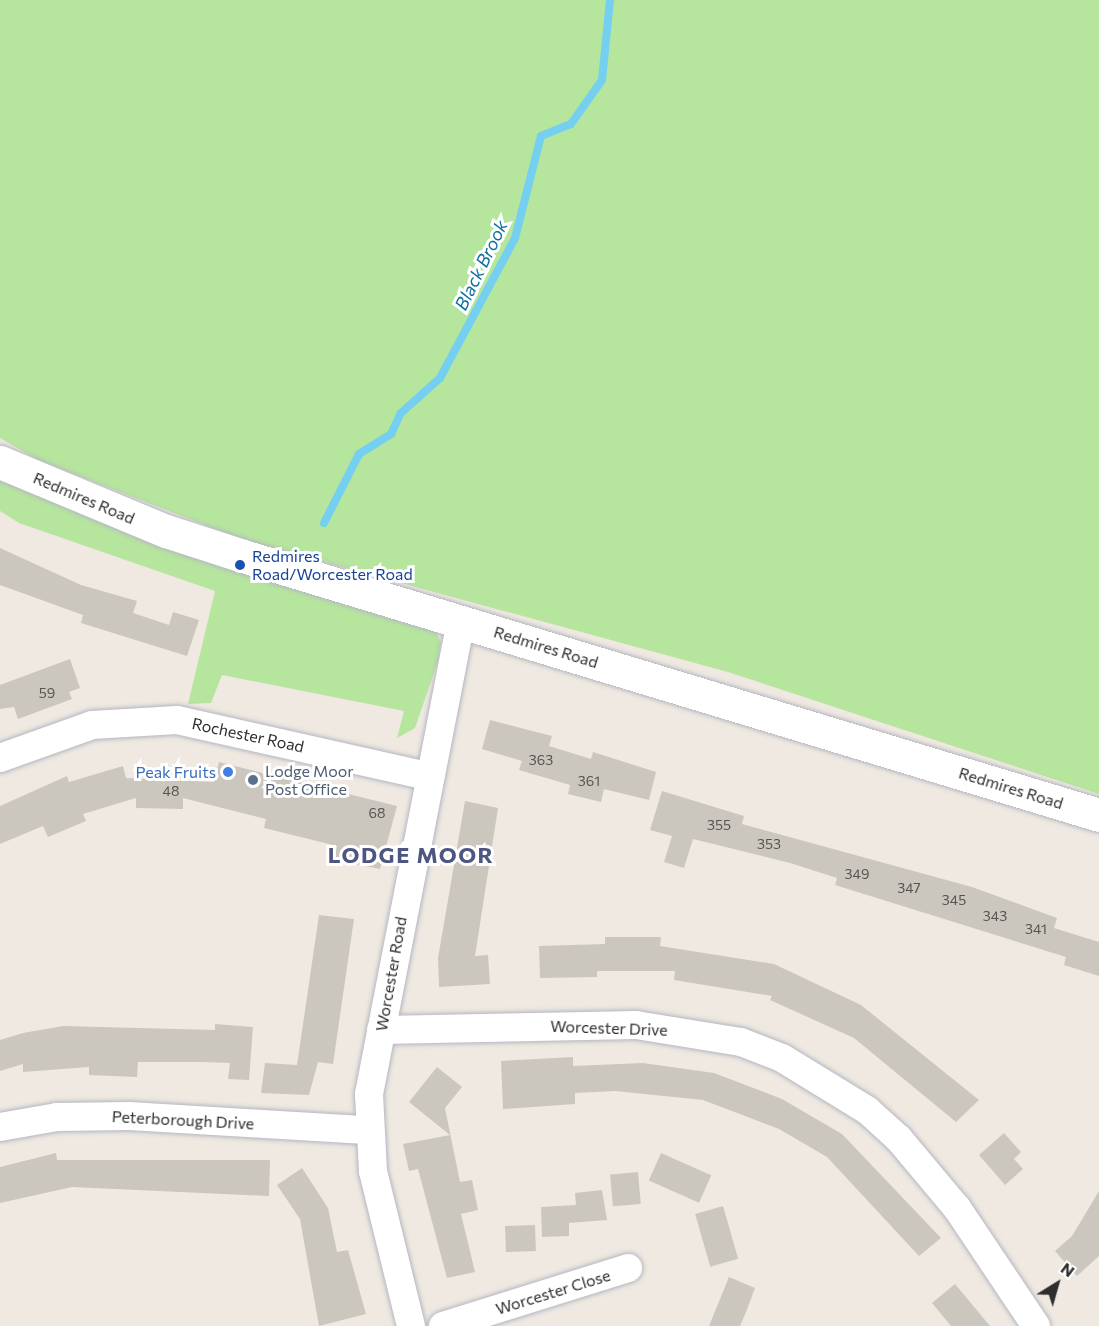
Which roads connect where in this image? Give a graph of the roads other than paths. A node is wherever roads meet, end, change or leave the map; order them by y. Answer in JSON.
{"nodes":[{"id":1,"x":0,"y":462,"type":"edge"},
{"id":2,"x":461,"y":622,"type":"junction"},
{"id":3,"x":0,"y":758,"type":"edge"},
{"id":4,"x":427,"y":776,"type":"junction"},
{"id":5,"x":1099,"y":815,"type":"edge"},
{"id":6,"x":381,"y":1030,"type":"junction"},
{"id":7,"x":0,"y":1127,"type":"edge"},
{"id":8,"x":367,"y":1130,"type":"junction"},
{"id":9,"x":628,"y":1268,"type":"dead end"},
{"id":10,"x":411,"y":1326,"type":"edge"},
{"id":11,"x":443,"y":1326,"type":"edge"},
{"id":12,"x":1036,"y":1326,"type":"edge"}],
"edges":[{"from":1,"to":2,"type":"street","name":"Redmires Road"},
{"from":2,"to":4,"type":"street","name":"Worcester Road"},
{"from":2,"to":5,"type":"street","name":"Redmires Road"},
{"from":3,"to":4,"type":"street","name":"Rochester Road"},
{"from":4,"to":6,"type":"street","name":"Worcester Road"},
{"from":6,"to":8,"type":"street","name":"Worcester Road"},
{"from":6,"to":12,"type":"street","name":"Worcester Drive"},
{"from":7,"to":8,"type":"street","name":"Peterborough Drive"},
{"from":8,"to":10,"type":"street","name":"Worcester Road"},
{"from":9,"to":11,"type":"street","name":"Worcester Close"}]}
